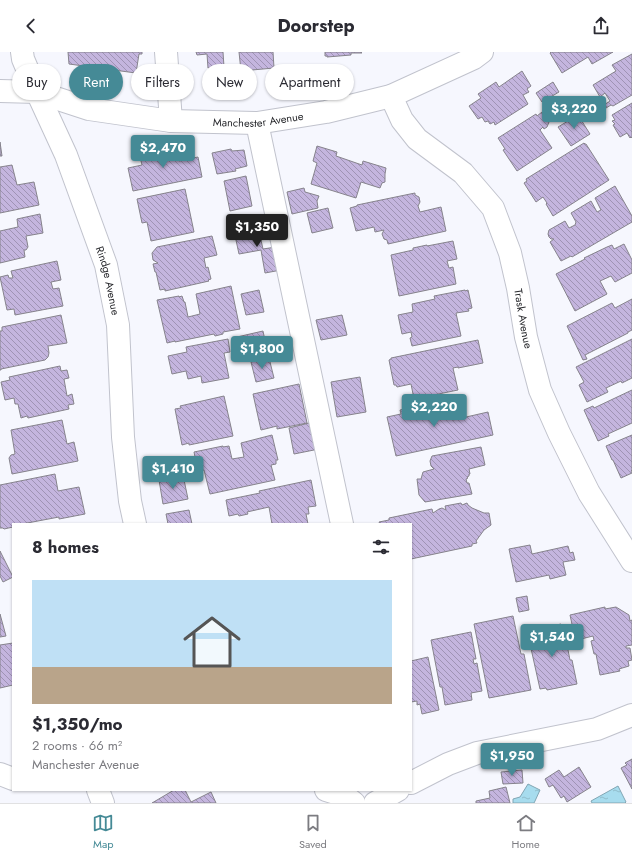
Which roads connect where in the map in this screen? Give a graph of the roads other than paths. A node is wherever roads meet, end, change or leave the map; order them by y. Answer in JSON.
{"nodes":[{"id":1,"x":22,"y":52,"type":"edge"},
{"id":2,"x":166,"y":52,"type":"edge"},
{"id":3,"x":482,"y":52,"type":"edge"},
{"id":4,"x":25,"y":64,"type":"edge"},
{"id":5,"x":0,"y":91,"type":"edge"},
{"id":6,"x":12,"y":91,"type":"edge"},
{"id":7,"x":392,"y":96,"type":"junction"},
{"id":8,"x":41,"y":100,"type":"edge"},
{"id":9,"x":61,"y":100,"type":"edge"},
{"id":10,"x":171,"y":121,"type":"junction"},
{"id":11,"x":257,"y":123,"type":"junction"},
{"id":12,"x":135,"y":523,"type":"edge"},
{"id":13,"x":342,"y":523,"type":"edge"},
{"id":14,"x":632,"y":560,"type":"edge"},
{"id":15,"x":632,"y":715,"type":"edge"},
{"id":16,"x":0,"y":774,"type":"edge"},
{"id":17,"x":12,"y":779,"type":"edge"},
{"id":18,"x":412,"y":782,"type":"edge"},
{"id":19,"x":98,"y":791,"type":"edge"},
{"id":20,"x":329,"y":791,"type":"edge"},
{"id":21,"x":396,"y":791,"type":"edge"},
{"id":22,"x":103,"y":803,"type":"edge"},
{"id":23,"x":354,"y":803,"type":"edge"},
{"id":24,"x":375,"y":803,"type":"edge"}],
"edges":[{"from":1,"to":4,"type":"street","name":"Rindge Avenue"},
{"from":2,"to":10,"type":"street"},
{"from":3,"to":7,"type":"street","name":"Manchester Avenue"},
{"from":5,"to":6,"type":"street","name":"Manchester Avenue"},
{"from":7,"to":11,"type":"street","name":"Manchester Avenue"},
{"from":7,"to":14,"type":"street","name":"Trask Avenue"},
{"from":8,"to":12,"type":"street","name":"Rindge Avenue"},
{"from":9,"to":10,"type":"street","name":"Manchester Avenue"},
{"from":10,"to":11,"type":"street","name":"Manchester Avenue"},
{"from":11,"to":13,"type":"street"},
{"from":15,"to":18,"type":"street"},
{"from":16,"to":17,"type":"street"},
{"from":19,"to":22,"type":"street"},
{"from":20,"to":23,"type":"street"},
{"from":21,"to":24,"type":"street"}]}
